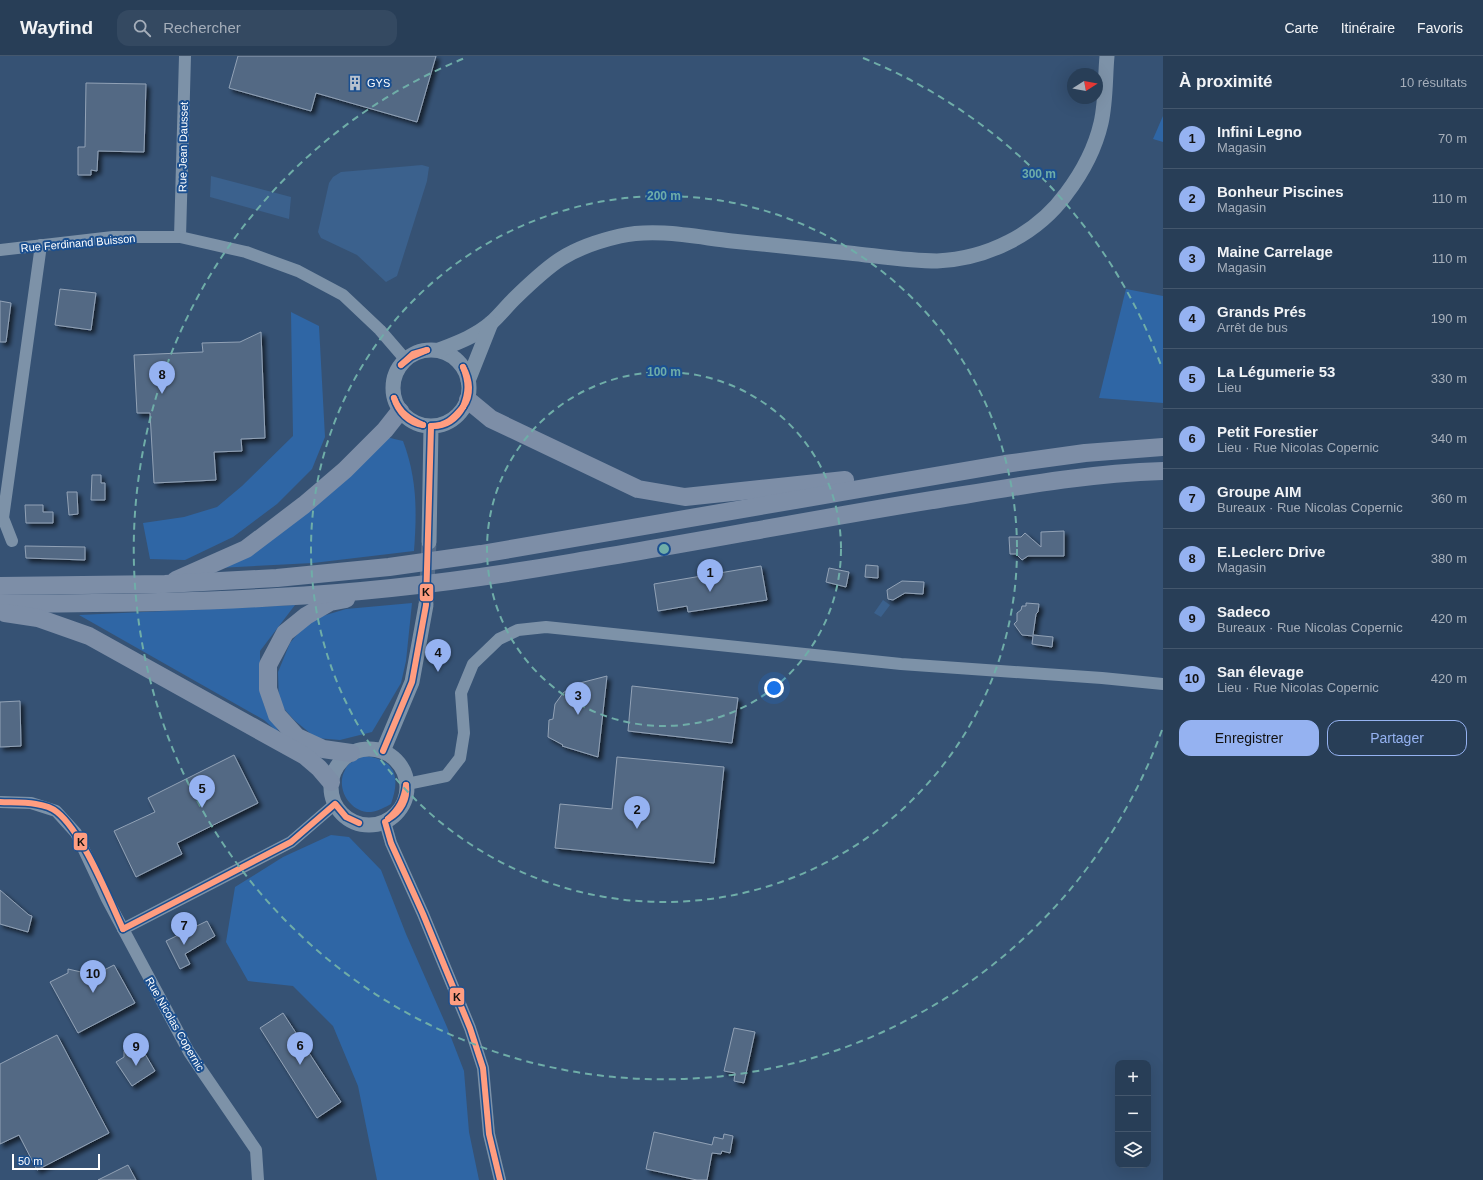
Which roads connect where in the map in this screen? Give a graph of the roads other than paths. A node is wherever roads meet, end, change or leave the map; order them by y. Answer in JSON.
{"nodes":[{"id":1,"x":185,"y":56,"type":"edge"},
{"id":2,"x":1107,"y":56,"type":"edge"},
{"id":3,"x":180,"y":237,"type":"junction"},
{"id":4,"x":40,"y":245,"type":"junction"},
{"id":5,"x":0,"y":250,"type":"edge"},
{"id":6,"x":491,"y":323,"type":"junction"},
{"id":7,"x":439,"y":350,"type":"junction"},
{"id":8,"x":405,"y":359,"type":"junction"},
{"id":9,"x":468,"y":381,"type":"junction"},
{"id":10,"x":468,"y":400,"type":"junction"},
{"id":11,"x":400,"y":411,"type":"junction"},
{"id":12,"x":431,"y":427,"type":"junction"},
{"id":13,"x":1163,"y":447,"type":"edge"},
{"id":14,"x":1085,"y":453,"type":"junction"},
{"id":15,"x":1163,"y":470,"type":"edge"},
{"id":16,"x":12,"y":541,"type":"dead end"},
{"id":17,"x":429,"y":542,"type":"tunnel mouth"},
{"id":18,"x":165,"y":584,"type":"junction"},
{"id":19,"x":0,"y":586,"type":"edge"},
{"id":20,"x":392,"y":588,"type":"junction"},
{"id":21,"x":0,"y":604,"type":"edge"},
{"id":22,"x":426,"y":605,"type":"tunnel mouth"},
{"id":23,"x":0,"y":612,"type":"edge"},
{"id":24,"x":1163,"y":684,"type":"edge"},
{"id":25,"x":383,"y":751,"type":"junction"},
{"id":26,"x":351,"y":753,"type":"junction"},
{"id":27,"x":331,"y":782,"type":"junction"},
{"id":28,"x":407,"y":784,"type":"junction"},
{"id":29,"x":0,"y":802,"type":"edge"},
{"id":30,"x":335,"y":804,"type":"junction"},
{"id":31,"x":385,"y":822,"type":"junction"},
{"id":32,"x":122,"y":929,"type":"junction"},
{"id":33,"x":258,"y":1180,"type":"edge"},
{"id":34,"x":500,"y":1180,"type":"edge"}],
"edges":[{"from":1,"to":3,"type":"street","name":"Rue Jean Dausset"},
{"from":2,"to":6,"type":"street"},
{"from":3,"to":4,"type":"street","name":"Rue Ferdinand Buisson"},
{"from":3,"to":8,"type":"street","name":"Rue Ferdinand Buisson"},
{"from":4,"to":5,"type":"street","name":"Rue Ferdinand Buisson"},
{"from":4,"to":16,"type":"street"},
{"from":6,"to":7,"type":"street"},
{"from":6,"to":9,"type":"street"},
{"from":7,"to":8,"type":"street"},
{"from":7,"to":9,"type":"street"},
{"from":8,"to":11,"type":"street"},
{"from":9,"to":10,"type":"street"},
{"from":10,"to":12,"type":"street"},
{"from":10,"to":14,"type":"main road"},
{"from":11,"to":12,"type":"street"},
{"from":11,"to":18,"type":"main road"},
{"from":12,"to":17,"type":"street"},
{"from":13,"to":14,"type":"main road"},
{"from":14,"to":18,"type":"main road"},
{"from":15,"to":20,"type":"main road"},
{"from":18,"to":19,"type":"main road"},
{"from":20,"to":21,"type":"main road"},
{"from":20,"to":26,"type":"main road"},
{"from":22,"to":25,"type":"street"},
{"from":23,"to":27,"type":"main road"},
{"from":24,"to":28,"type":"street"},
{"from":25,"to":26,"type":"street"},
{"from":25,"to":28,"type":"street"},
{"from":26,"to":27,"type":"street"},
{"from":27,"to":30,"type":"street"},
{"from":28,"to":31,"type":"street"},
{"from":29,"to":32,"type":"street","name":"Rue Nicolas Copernic"},
{"from":30,"to":31,"type":"street"},
{"from":30,"to":32,"type":"street"},
{"from":31,"to":34,"type":"street"},
{"from":32,"to":33,"type":"street","name":"Rue Nicolas Copernic"}]}
